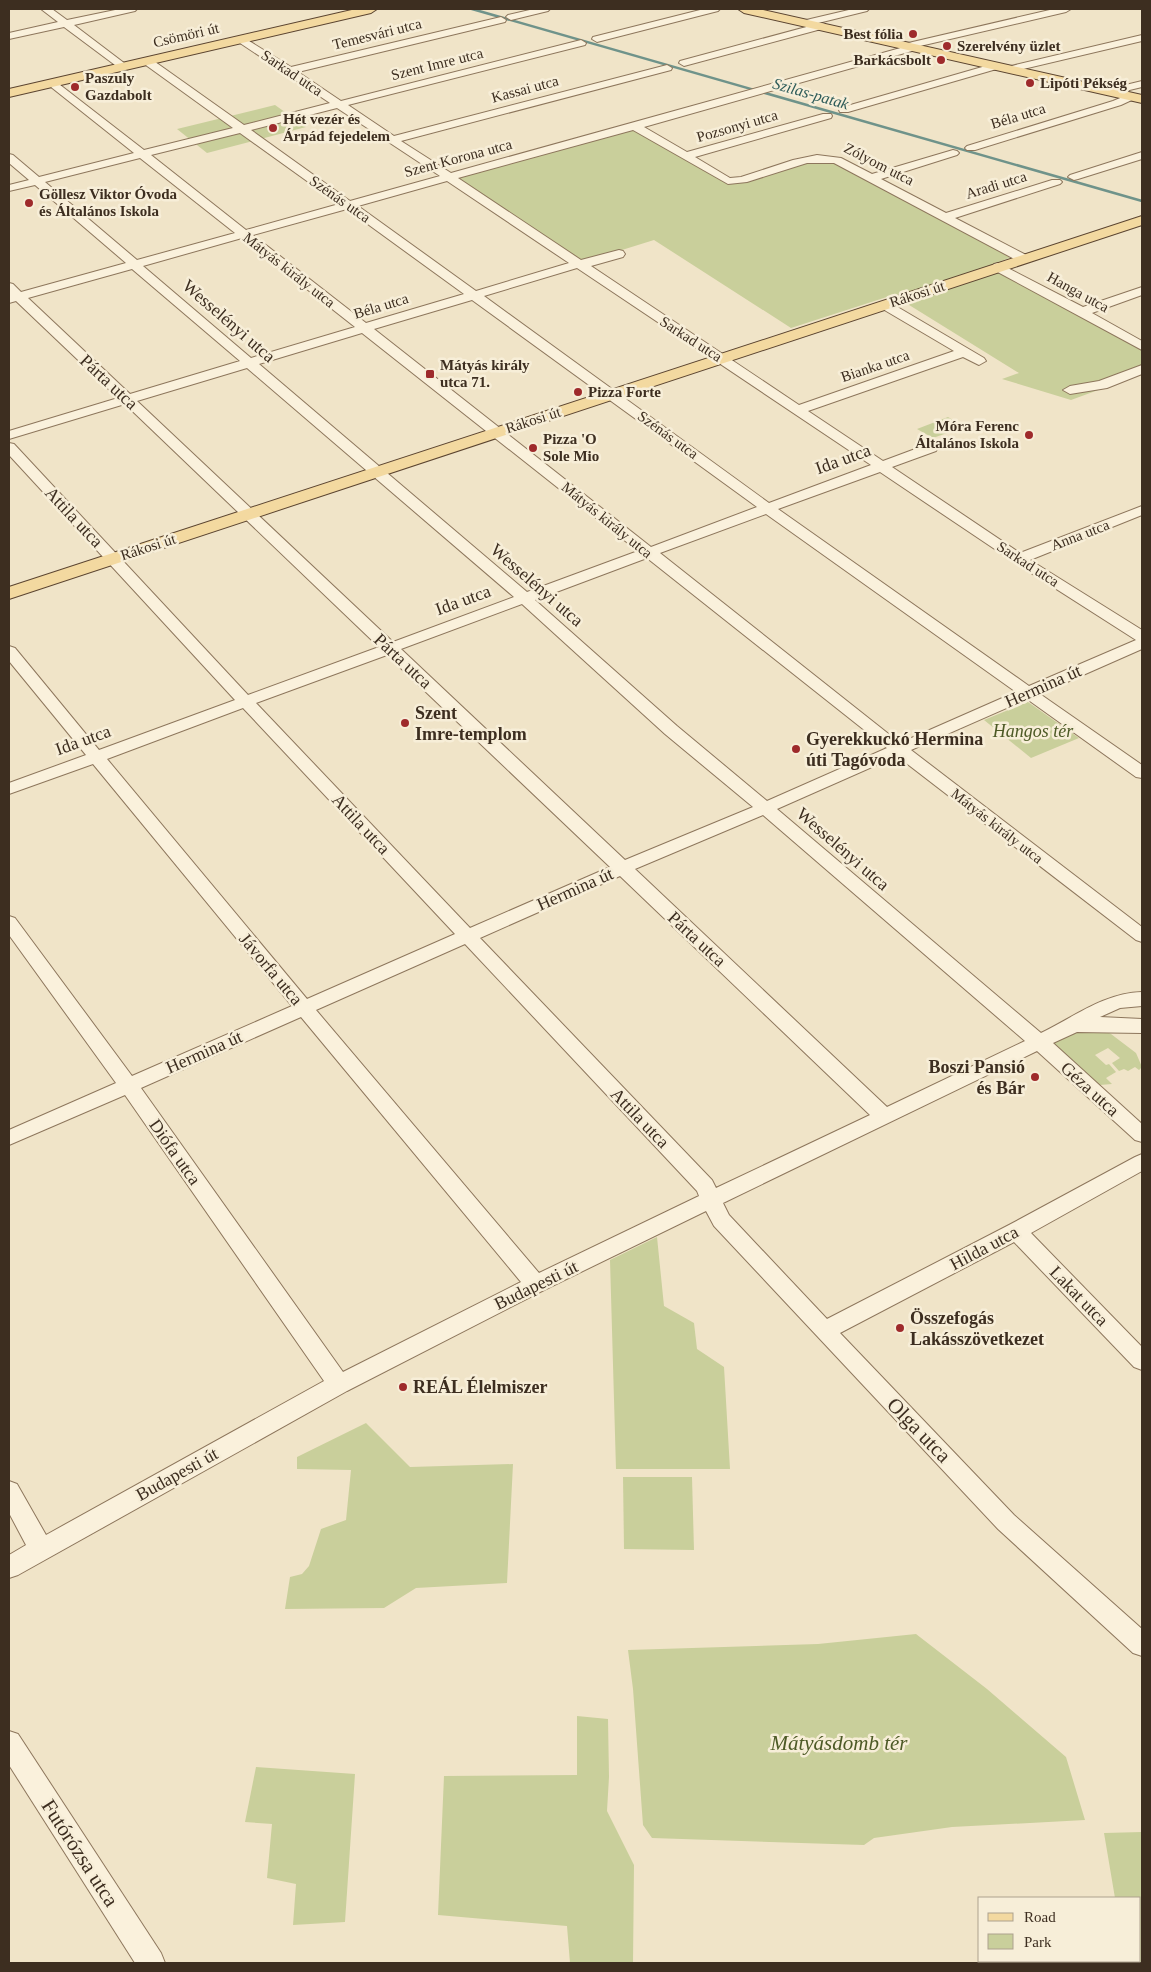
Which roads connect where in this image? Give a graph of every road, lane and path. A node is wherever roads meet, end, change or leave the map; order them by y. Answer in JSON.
{"nodes":[{"id":1,"x":46,"y":9,"type":"edge"},
{"id":2,"x":132,"y":9,"type":"edge"},
{"id":3,"x":371,"y":9,"type":"edge"},
{"id":4,"x":545,"y":9,"type":"edge"},
{"id":5,"x":715,"y":9,"type":"edge"},
{"id":6,"x":744,"y":9,"type":"edge"},
{"id":7,"x":864,"y":9,"type":"edge"},
{"id":8,"x":1066,"y":9,"type":"edge"},
{"id":9,"x":506,"y":19,"type":"joint"},
{"id":10,"x":806,"y":23,"type":"junction"},
{"id":11,"x":66,"y":24,"type":"junction"},
{"id":12,"x":820,"y":26,"type":"junction"},
{"id":13,"x":9,"y":36,"type":"edge"},
{"id":14,"x":1142,"y":38,"type":"edge"},
{"id":15,"x":241,"y":39,"type":"junction"},
{"id":16,"x":597,"y":39,"type":"dead end"},
{"id":17,"x":581,"y":43,"type":"dead end"},
{"id":18,"x":912,"y":47,"type":"junction"},
{"id":19,"x":147,"y":61,"type":"junction"},
{"id":20,"x":684,"y":62,"type":"dead end"},
{"id":21,"x":123,"y":66,"type":"junction"},
{"id":22,"x":996,"y":66,"type":"junction"},
{"id":23,"x":667,"y":68,"type":"dead end"},
{"id":24,"x":1011,"y":69,"type":"junction"},
{"id":25,"x":289,"y":71,"type":"junction"},
{"id":26,"x":51,"y":83,"type":"junction"},
{"id":27,"x":1142,"y":84,"type":"edge"},
{"id":28,"x":1112,"y":91,"type":"junction"},
{"id":29,"x":9,"y":93,"type":"edge"},
{"id":30,"x":1137,"y":98,"type":"edge"},
{"id":31,"x":339,"y":105,"type":"junction"},
{"id":32,"x":844,"y":110,"type":"dead end"},
{"id":33,"x":827,"y":116,"type":"dead end"},
{"id":34,"x":634,"y":126,"type":"junction"},
{"id":35,"x":244,"y":129,"type":"junction"},
{"id":36,"x":391,"y":140,"type":"junction"},
{"id":37,"x":971,"y":148,"type":"dead end"},
{"id":38,"x":953,"y":153,"type":"dead end"},
{"id":39,"x":142,"y":154,"type":"junction"},
{"id":40,"x":1142,"y":155,"type":"edge"},
{"id":41,"x":685,"y":156,"type":"junction"},
{"id":42,"x":9,"y":157,"type":"edge"},
{"id":43,"x":1071,"y":176,"type":"joint"},
{"id":44,"x":448,"y":178,"type":"junction"},
{"id":45,"x":872,"y":178,"type":"junction"},
{"id":46,"x":37,"y":181,"type":"junction"},
{"id":47,"x":1055,"y":181,"type":"joint"},
{"id":48,"x":9,"y":188,"type":"edge"},
{"id":49,"x":348,"y":205,"type":"junction"},
{"id":50,"x":946,"y":217,"type":"junction"},
{"id":51,"x":1142,"y":220,"type":"edge"},
{"id":52,"x":243,"y":233,"type":"junction"},
{"id":53,"x":619,"y":254,"type":"dead end"},
{"id":54,"x":1024,"y":259,"type":"junction"},
{"id":55,"x":134,"y":264,"type":"junction"},
{"id":56,"x":577,"y":264,"type":"junction"},
{"id":57,"x":998,"y":267,"type":"junction"},
{"id":58,"x":1142,"y":291,"type":"edge"},
{"id":59,"x":12,"y":294,"type":"edge"},
{"id":60,"x":473,"y":294,"type":"junction"},
{"id":61,"x":885,"y":305,"type":"junction"},
{"id":62,"x":1082,"y":312,"type":"junction"},
{"id":63,"x":364,"y":328,"type":"junction"},
{"id":64,"x":1142,"y":346,"type":"edge"},
{"id":65,"x":964,"y":352,"type":"junction"},
{"id":66,"x":722,"y":358,"type":"junction"},
{"id":67,"x":979,"y":361,"type":"dead end"},
{"id":68,"x":248,"y":362,"type":"junction"},
{"id":69,"x":1142,"y":369,"type":"edge"},
{"id":70,"x":1070,"y":390,"type":"dead end"},
{"id":71,"x":613,"y":394,"type":"junction"},
{"id":72,"x":127,"y":399,"type":"junction"},
{"id":73,"x":797,"y":410,"type":"junction"},
{"id":74,"x":496,"y":432,"type":"junction"},
{"id":75,"x":9,"y":435,"type":"edge"},
{"id":76,"x":9,"y":447,"type":"edge"},
{"id":77,"x":931,"y":448,"type":"dead end"},
{"id":78,"x":882,"y":466,"type":"junction"},
{"id":79,"x":376,"y":472,"type":"junction"},
{"id":80,"x":767,"y":508,"type":"junction"},
{"id":81,"x":1142,"y":510,"type":"edge"},
{"id":82,"x":248,"y":514,"type":"junction"},
{"id":83,"x":648,"y":553,"type":"junction"},
{"id":84,"x":113,"y":559,"type":"junction"},
{"id":85,"x":1018,"y":559,"type":"junction"},
{"id":86,"x":9,"y":593,"type":"edge"},
{"id":87,"x":524,"y":598,"type":"junction"},
{"id":88,"x":1142,"y":637,"type":"edge"},
{"id":89,"x":1142,"y":643,"type":"edge"},
{"id":90,"x":390,"y":648,"type":"junction"},
{"id":91,"x":9,"y":651,"type":"edge"},
{"id":92,"x":1028,"y":692,"type":"junction"},
{"id":93,"x":245,"y":701,"type":"junction"},
{"id":94,"x":898,"y":749,"type":"junction"},
{"id":95,"x":95,"y":757,"type":"junction"},
{"id":96,"x":1142,"y":773,"type":"edge"},
{"id":97,"x":9,"y":789,"type":"edge"},
{"id":98,"x":765,"y":808,"type":"junction"},
{"id":99,"x":622,"y":868,"type":"junction"},
{"id":100,"x":9,"y":922,"type":"edge"},
{"id":101,"x":467,"y":936,"type":"junction"},
{"id":102,"x":1142,"y":936,"type":"edge"},
{"id":103,"x":1142,"y":999,"type":"edge"},
{"id":104,"x":303,"y":1007,"type":"junction"},
{"id":105,"x":1074,"y":1025,"type":"junction"},
{"id":106,"x":1142,"y":1026,"type":"edge"},
{"id":107,"x":1039,"y":1042,"type":"junction"},
{"id":108,"x":129,"y":1086,"type":"junction"},
{"id":109,"x":884,"y":1116,"type":"junction"},
{"id":110,"x":1142,"y":1135,"type":"edge"},
{"id":111,"x":9,"y":1138,"type":"edge"},
{"id":112,"x":1142,"y":1162,"type":"edge"},
{"id":113,"x":712,"y":1201,"type":"junction"},
{"id":114,"x":1016,"y":1231,"type":"junction"},
{"id":115,"x":536,"y":1284,"type":"junction"},
{"id":116,"x":824,"y":1331,"type":"junction"},
{"id":117,"x":1142,"y":1361,"type":"edge"},
{"id":118,"x":339,"y":1384,"type":"junction"},
{"id":119,"x":9,"y":1491,"type":"edge"},
{"id":120,"x":41,"y":1549,"type":"junction"},
{"id":121,"x":9,"y":1567,"type":"edge"},
{"id":122,"x":1142,"y":1645,"type":"edge"},
{"id":123,"x":9,"y":1743,"type":"edge"},
{"id":124,"x":151,"y":1963,"type":"edge"}],
"edges":[{"from":1,"to":11,"type":"street"},
{"from":2,"to":11,"type":"street"},
{"from":3,"to":15,"type":"main road","name":"Csömöri út"},
{"from":4,"to":9,"type":"street","name":"Temesvári utca"},
{"from":5,"to":16,"type":"street"},
{"from":6,"to":10,"type":"main road"},
{"from":7,"to":10,"type":"street"},
{"from":8,"to":18,"type":"street","name":"Szent Korona utca"},
{"from":9,"to":25,"type":"street","name":"Temesvári utca"},
{"from":10,"to":12,"type":"main road"},
{"from":11,"to":13,"type":"street"},
{"from":11,"to":21,"type":"street"},
{"from":12,"to":18,"type":"main road"},
{"from":12,"to":20,"type":"street"},
{"from":14,"to":24,"type":"street"},
{"from":15,"to":19,"type":"main road","name":"Csömöri út"},
{"from":15,"to":25,"type":"street","name":"Sarkad utca"},
{"from":17,"to":31,"type":"street","name":"Szent Imre utca"},
{"from":18,"to":22,"type":"main road"},
{"from":18,"to":34,"type":"street","name":"Szent Korona utca"},
{"from":19,"to":21,"type":"main road","name":"Csömöri út"},
{"from":19,"to":35,"type":"street","name":"Szénás utca"},
{"from":21,"to":26,"type":"main road","name":"Csömöri út"},
{"from":22,"to":24,"type":"main road"},
{"from":22,"to":32,"type":"street"},
{"from":23,"to":36,"type":"street","name":"Kassai utca"},
{"from":24,"to":28,"type":"main road"},
{"from":25,"to":31,"type":"street","name":"Sarkad utca"},
{"from":26,"to":29,"type":"main road","name":"Csömöri út"},
{"from":26,"to":39,"type":"street","name":"Mátyás király utca"},
{"from":27,"to":28,"type":"street"},
{"from":28,"to":30,"type":"main road"},
{"from":30,"to":37,"type":"street","name":"Béla utca"},
{"from":31,"to":35,"type":"street","name":"Szent Imre utca"},
{"from":31,"to":36,"type":"street","name":"Sarkad utca"},
{"from":33,"to":41,"type":"street","name":"Pozsonyi utca"},
{"from":34,"to":41,"type":"street","name":"Zólyom utca"},
{"from":34,"to":44,"type":"street","name":"Szent Korona utca"},
{"from":35,"to":39,"type":"street"},
{"from":35,"to":49,"type":"street","name":"Szénás utca"},
{"from":36,"to":44,"type":"street","name":"Sarkad utca"},
{"from":38,"to":45,"type":"street"},
{"from":39,"to":46,"type":"street"},
{"from":39,"to":52,"type":"street","name":"Mátyás király utca"},
{"from":40,"to":43,"type":"street"},
{"from":41,"to":45,"type":"street","name":"Zólyom utca"},
{"from":42,"to":46,"type":"street","name":"Wesselényi utca"},
{"from":43,"to":47,"type":"street"},
{"from":44,"to":49,"type":"street","name":"Szent Korona utca"},
{"from":44,"to":56,"type":"street","name":"Sarkad utca"},
{"from":45,"to":50,"type":"street","name":"Zólyom utca"},
{"from":46,"to":48,"type":"street"},
{"from":46,"to":55,"type":"street","name":"Wesselényi utca"},
{"from":47,"to":50,"type":"street","name":"Aradi utca"},
{"from":49,"to":52,"type":"street","name":"Szent Korona utca"},
{"from":49,"to":60,"type":"street","name":"Szénás utca"},
{"from":50,"to":54,"type":"street","name":"Zólyom utca"},
{"from":51,"to":54,"type":"main road","name":"Rákosi út"},
{"from":52,"to":55,"type":"street","name":"Szent Korona utca"},
{"from":52,"to":63,"type":"street","name":"Mátyás király utca"},
{"from":53,"to":56,"type":"street","name":"Béla utca"},
{"from":54,"to":57,"type":"main road","name":"Rákosi út"},
{"from":55,"to":59,"type":"street","name":"Szent Korona utca"},
{"from":55,"to":68,"type":"street","name":"Wesselényi utca"},
{"from":56,"to":60,"type":"street","name":"Béla utca"},
{"from":56,"to":66,"type":"street","name":"Sarkad utca"},
{"from":57,"to":61,"type":"main road","name":"Rákosi út"},
{"from":57,"to":62,"type":"street","name":"Hanga utca"},
{"from":58,"to":62,"type":"street"},
{"from":59,"to":72,"type":"street","name":"Párta utca"},
{"from":60,"to":63,"type":"street","name":"Béla utca"},
{"from":60,"to":71,"type":"street","name":"Szénás utca"},
{"from":61,"to":65,"type":"street"},
{"from":61,"to":66,"type":"main road","name":"Rákosi út"},
{"from":62,"to":64,"type":"street","name":"Hanga utca"},
{"from":63,"to":68,"type":"street","name":"Béla utca"},
{"from":63,"to":74,"type":"street","name":"Mátyás király utca"},
{"from":65,"to":67,"type":"street"},
{"from":65,"to":73,"type":"street","name":"Bianka utca"},
{"from":66,"to":71,"type":"main road","name":"Rákosi út"},
{"from":66,"to":73,"type":"street","name":"Sarkad utca"},
{"from":68,"to":72,"type":"street","name":"Béla utca"},
{"from":68,"to":79,"type":"street","name":"Wesselényi utca"},
{"from":69,"to":70,"type":"street"},
{"from":71,"to":74,"type":"main road","name":"Rákosi út"},
{"from":71,"to":80,"type":"street","name":"Szénás utca"},
{"from":72,"to":75,"type":"street","name":"Béla utca"},
{"from":72,"to":82,"type":"street","name":"Párta utca"},
{"from":73,"to":78,"type":"street","name":"Sarkad utca"},
{"from":74,"to":79,"type":"main road","name":"Rákosi út"},
{"from":74,"to":83,"type":"street","name":"Mátyás király utca"},
{"from":76,"to":84,"type":"street","name":"Attila utca"},
{"from":77,"to":78,"type":"street","name":"Ida utca"},
{"from":78,"to":80,"type":"street","name":"Ida utca"},
{"from":78,"to":85,"type":"street","name":"Sarkad utca"},
{"from":79,"to":82,"type":"main road","name":"Rákosi út"},
{"from":79,"to":87,"type":"street","name":"Wesselényi utca"},
{"from":80,"to":83,"type":"street","name":"Ida utca"},
{"from":80,"to":92,"type":"street","name":"Szénás utca"},
{"from":81,"to":85,"type":"street","name":"Anna utca"},
{"from":82,"to":84,"type":"main road","name":"Rákosi út"},
{"from":82,"to":90,"type":"street","name":"Párta utca"},
{"from":83,"to":87,"type":"street","name":"Ida utca"},
{"from":83,"to":94,"type":"street","name":"Mátyás király utca"},
{"from":84,"to":86,"type":"main road","name":"Rákosi út"},
{"from":84,"to":93,"type":"street","name":"Attila utca"},
{"from":85,"to":88,"type":"street","name":"Sarkad utca"},
{"from":87,"to":90,"type":"street","name":"Ida utca"},
{"from":87,"to":98,"type":"street","name":"Wesselényi utca"},
{"from":89,"to":92,"type":"street","name":"Hermina út"},
{"from":90,"to":93,"type":"street","name":"Ida utca"},
{"from":90,"to":99,"type":"street","name":"Párta utca"},
{"from":91,"to":95,"type":"street","name":"Jávorfa utca"},
{"from":92,"to":94,"type":"street","name":"Hermina út"},
{"from":92,"to":96,"type":"street","name":"Szénás utca"},
{"from":93,"to":95,"type":"street","name":"Ida utca"},
{"from":93,"to":101,"type":"street","name":"Attila utca"},
{"from":94,"to":98,"type":"street","name":"Hermina út"},
{"from":94,"to":102,"type":"street","name":"Mátyás király utca"},
{"from":95,"to":97,"type":"street","name":"Ida utca"},
{"from":95,"to":104,"type":"street","name":"Jávorfa utca"},
{"from":98,"to":99,"type":"street","name":"Hermina út"},
{"from":98,"to":107,"type":"street","name":"Wesselényi utca"},
{"from":99,"to":101,"type":"street","name":"Hermina út"},
{"from":99,"to":109,"type":"street","name":"Párta utca"},
{"from":100,"to":108,"type":"street","name":"Diófa utca"},
{"from":101,"to":104,"type":"street","name":"Hermina út"},
{"from":101,"to":113,"type":"street","name":"Attila utca"},
{"from":103,"to":105,"type":"street","name":"Budapesti út"},
{"from":104,"to":108,"type":"street","name":"Hermina út"},
{"from":104,"to":115,"type":"street","name":"Jávorfa utca"},
{"from":105,"to":106,"type":"street","name":"Budapesti út"},
{"from":105,"to":107,"type":"street","name":"Budapesti út"},
{"from":107,"to":109,"type":"street","name":"Budapesti út"},
{"from":107,"to":110,"type":"street","name":"Géza utca"},
{"from":108,"to":111,"type":"street","name":"Hermina út"},
{"from":108,"to":118,"type":"street","name":"Diófa utca"},
{"from":109,"to":113,"type":"street","name":"Budapesti út"},
{"from":112,"to":114,"type":"street","name":"Hilda utca"},
{"from":113,"to":115,"type":"street","name":"Budapesti út"},
{"from":113,"to":116,"type":"street","name":"Olga utca"},
{"from":114,"to":116,"type":"street","name":"Hilda utca"},
{"from":114,"to":117,"type":"street","name":"Lakat utca"},
{"from":115,"to":118,"type":"street","name":"Budapesti út"},
{"from":116,"to":122,"type":"street","name":"Olga utca"},
{"from":118,"to":120,"type":"street","name":"Budapesti út"},
{"from":119,"to":120,"type":"street"},
{"from":120,"to":121,"type":"street","name":"Budapesti út"},
{"from":123,"to":124,"type":"street","name":"Futórózsa utca"}]}
